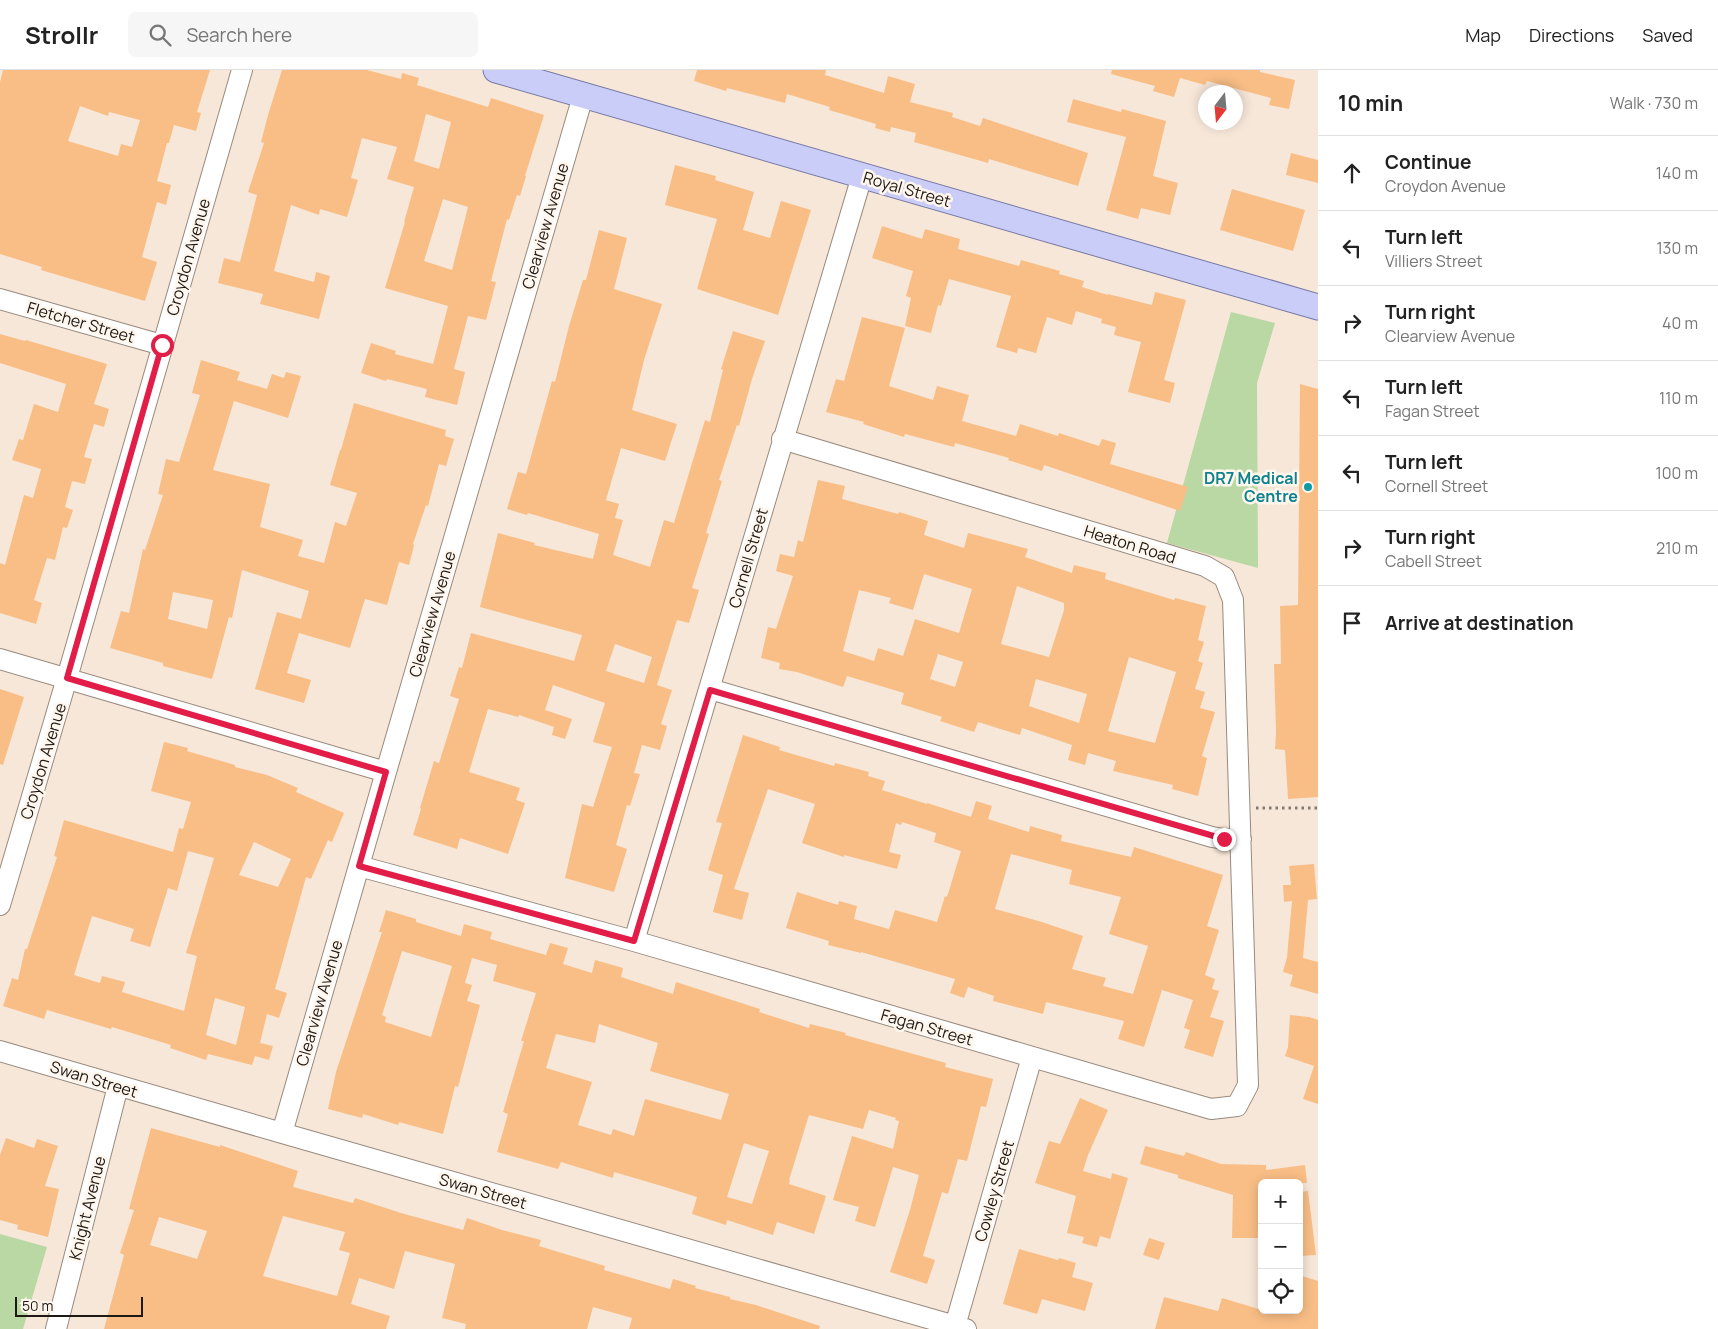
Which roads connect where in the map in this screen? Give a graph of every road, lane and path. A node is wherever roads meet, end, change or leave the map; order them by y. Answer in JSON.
{"nodes":[{"id":1,"x":242,"y":70,"type":"edge"},
{"id":2,"x":496,"y":70,"type":"edge"},
{"id":3,"x":584,"y":96,"type":"junction"},
{"id":4,"x":862,"y":176,"type":"junction"},
{"id":5,"x":0,"y":299,"type":"edge"},
{"id":6,"x":1318,"y":307,"type":"edge"},
{"id":7,"x":162,"y":345,"type":"junction"},
{"id":8,"x":782,"y":439,"type":"junction"},
{"id":9,"x":0,"y":659,"type":"edge"},
{"id":10,"x":67,"y":678,"type":"junction"},
{"id":11,"x":710,"y":690,"type":"junction"},
{"id":12,"x":386,"y":772,"type":"junction"},
{"id":13,"x":1240,"y":808,"type":"junction"},
{"id":14,"x":1318,"y":808,"type":"edge"},
{"id":15,"x":1241,"y":839,"type":"junction"},
{"id":16,"x":359,"y":866,"type":"junction"},
{"id":17,"x":0,"y":904,"type":"edge"},
{"id":18,"x":634,"y":941,"type":"junction"},
{"id":19,"x":0,"y":1051,"type":"edge"},
{"id":20,"x":1032,"y":1057,"type":"junction"},
{"id":21,"x":118,"y":1086,"type":"junction"},
{"id":22,"x":282,"y":1133,"type":"junction"},
{"id":23,"x":961,"y":1327,"type":"edge"},
{"id":24,"x":56,"y":1329,"type":"edge"}],
"edges":[{"from":1,"to":7,"type":"street","name":"Croydon Avenue"},
{"from":2,"to":3,"type":"main road","name":"Royal Street"},
{"from":3,"to":4,"type":"main road","name":"Royal Street"},
{"from":3,"to":12,"type":"street","name":"Clearview Avenue"},
{"from":4,"to":6,"type":"main road","name":"Royal Street"},
{"from":4,"to":8,"type":"street","name":"Cornell Street"},
{"from":5,"to":7,"type":"street","name":"Fletcher Street"},
{"from":7,"to":10,"type":"street","name":"Croydon Avenue"},
{"from":8,"to":11,"type":"street","name":"Cornell Street"},
{"from":8,"to":13,"type":"street","name":"Heaton Road"},
{"from":9,"to":10,"type":"street"},
{"from":10,"to":12,"type":"street"},
{"from":10,"to":17,"type":"street","name":"Croydon Avenue"},
{"from":11,"to":15,"type":"street"},
{"from":11,"to":18,"type":"street","name":"Cornell Street"},
{"from":12,"to":16,"type":"street","name":"Clearview Avenue"},
{"from":13,"to":14,"type":"path"},
{"from":13,"to":15,"type":"street","name":"Heaton Road"},
{"from":15,"to":20,"type":"street","name":"Fagan Street"},
{"from":16,"to":18,"type":"street","name":"Fagan Street"},
{"from":16,"to":22,"type":"street","name":"Clearview Avenue"},
{"from":18,"to":20,"type":"street","name":"Fagan Street"},
{"from":19,"to":21,"type":"street","name":"Swan Street"},
{"from":20,"to":23,"type":"street","name":"Cowley Street"},
{"from":21,"to":22,"type":"street","name":"Swan Street"},
{"from":21,"to":24,"type":"street","name":"Knight Avenue"},
{"from":22,"to":23,"type":"street","name":"Swan Street"}]}
